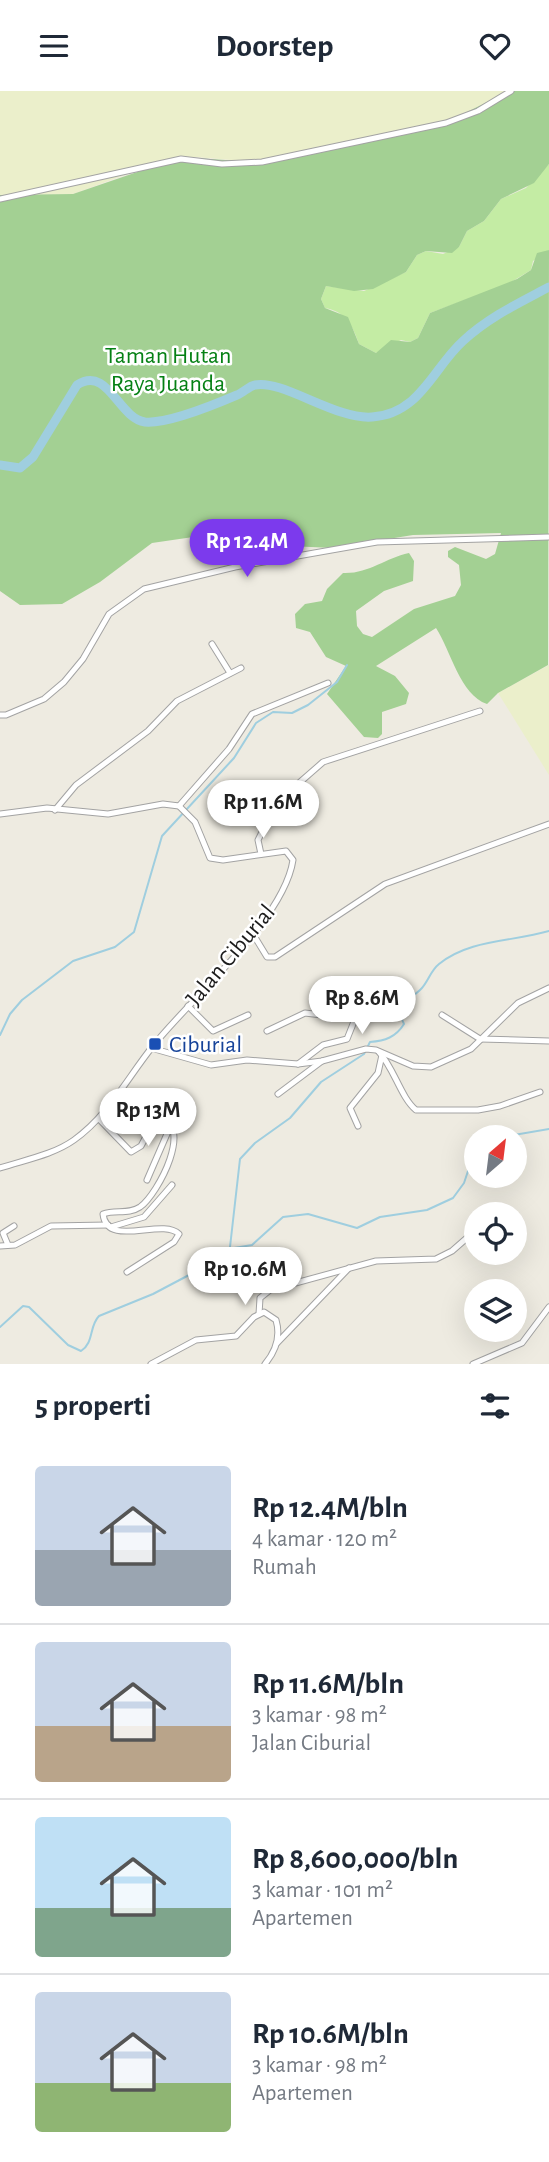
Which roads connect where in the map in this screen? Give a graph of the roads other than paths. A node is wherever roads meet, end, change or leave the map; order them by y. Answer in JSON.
{"nodes":[{"id":1,"x":511,"y":91,"type":"edge"},
{"id":2,"x":0,"y":199,"type":"edge"},
{"id":3,"x":549,"y":537,"type":"edge"},
{"id":4,"x":212,"y":645,"type":"dead end"},
{"id":5,"x":241,"y":668,"type":"dead end"},
{"id":6,"x":230,"y":673,"type":"junction"},
{"id":7,"x":328,"y":683,"type":"dead end"},
{"id":8,"x":480,"y":711,"type":"dead end"},
{"id":9,"x":0,"y":715,"type":"edge"},
{"id":10,"x":179,"y":806,"type":"junction"},
{"id":11,"x":55,"y":810,"type":"junction"},
{"id":12,"x":0,"y":814,"type":"edge"},
{"id":13,"x":549,"y":824,"type":"edge"},
{"id":14,"x":261,"y":854,"type":"junction"},
{"id":15,"x":253,"y":934,"type":"junction"},
{"id":16,"x":547,"y":991,"type":"edge"},
{"id":17,"x":188,"y":1006,"type":"junction"},
{"id":18,"x":248,"y":1015,"type":"dead end"},
{"id":19,"x":442,"y":1015,"type":"dead end"},
{"id":20,"x":267,"y":1031,"type":"dead end"},
{"id":21,"x":480,"y":1039,"type":"junction"},
{"id":22,"x":549,"y":1041,"type":"edge"},
{"id":23,"x":151,"y":1048,"type":"junction"},
{"id":24,"x":376,"y":1050,"type":"junction"},
{"id":25,"x":382,"y":1055,"type":"junction"},
{"id":26,"x":322,"y":1061,"type":"junction"},
{"id":27,"x":298,"y":1064,"type":"junction"},
{"id":28,"x":540,"y":1092,"type":"dead end"},
{"id":29,"x":278,"y":1094,"type":"dead end"},
{"id":30,"x":99,"y":1119,"type":"junction"},
{"id":31,"x":358,"y":1126,"type":"dead end"},
{"id":32,"x":170,"y":1127,"type":"junction"},
{"id":33,"x":0,"y":1168,"type":"edge"},
{"id":34,"x":147,"y":1180,"type":"dead end"},
{"id":35,"x":172,"y":1185,"type":"dead end"},
{"id":36,"x":14,"y":1226,"type":"dead end"},
{"id":37,"x":109,"y":1226,"type":"junction"},
{"id":38,"x":464,"y":1240,"type":"edge"},
{"id":39,"x":8,"y":1245,"type":"junction"},
{"id":40,"x":0,"y":1246,"type":"edge"},
{"id":41,"x":349,"y":1268,"type":"junction"},
{"id":42,"x":127,"y":1272,"type":"dead end"},
{"id":43,"x":549,"y":1307,"type":"edge"},
{"id":44,"x":259,"y":1314,"type":"junction"},
{"id":45,"x":277,"y":1343,"type":"junction"},
{"id":46,"x":151,"y":1364,"type":"edge"},
{"id":47,"x":265,"y":1364,"type":"edge"},
{"id":48,"x":473,"y":1364,"type":"edge"}],
"edges":[{"from":1,"to":2,"type":"street"},
{"from":3,"to":9,"type":"street"},
{"from":4,"to":6,"type":"street"},
{"from":5,"to":6,"type":"street"},
{"from":6,"to":11,"type":"street"},
{"from":7,"to":10,"type":"street"},
{"from":8,"to":14,"type":"street"},
{"from":10,"to":11,"type":"street"},
{"from":10,"to":14,"type":"street","name":"Jalan Ciburial"},
{"from":11,"to":12,"type":"street"},
{"from":13,"to":15,"type":"street"},
{"from":14,"to":15,"type":"street","name":"Jalan Ciburial"},
{"from":15,"to":17,"type":"street","name":"Jalan Ciburial"},
{"from":16,"to":21,"type":"street"},
{"from":17,"to":18,"type":"street"},
{"from":17,"to":23,"type":"street","name":"Jalan Ciburial"},
{"from":19,"to":21,"type":"street"},
{"from":20,"to":27,"type":"street"},
{"from":21,"to":22,"type":"street"},
{"from":21,"to":24,"type":"street"},
{"from":23,"to":27,"type":"street"},
{"from":23,"to":30,"type":"street","name":"Jalan Ciburial"},
{"from":24,"to":25,"type":"street"},
{"from":24,"to":26,"type":"street"},
{"from":25,"to":28,"type":"street"},
{"from":25,"to":31,"type":"street"},
{"from":26,"to":27,"type":"street"},
{"from":26,"to":29,"type":"street"},
{"from":30,"to":32,"type":"street"},
{"from":30,"to":33,"type":"street","name":"Jalan Ciburial"},
{"from":32,"to":34,"type":"street"},
{"from":32,"to":37,"type":"street"},
{"from":35,"to":37,"type":"street"},
{"from":36,"to":39,"type":"street"},
{"from":37,"to":39,"type":"street"},
{"from":37,"to":42,"type":"street"},
{"from":38,"to":41,"type":"street"},
{"from":39,"to":40,"type":"street"},
{"from":41,"to":44,"type":"street"},
{"from":41,"to":45,"type":"street"},
{"from":43,"to":48,"type":"street"},
{"from":44,"to":45,"type":"street"},
{"from":44,"to":46,"type":"street"},
{"from":45,"to":47,"type":"street"}]}
